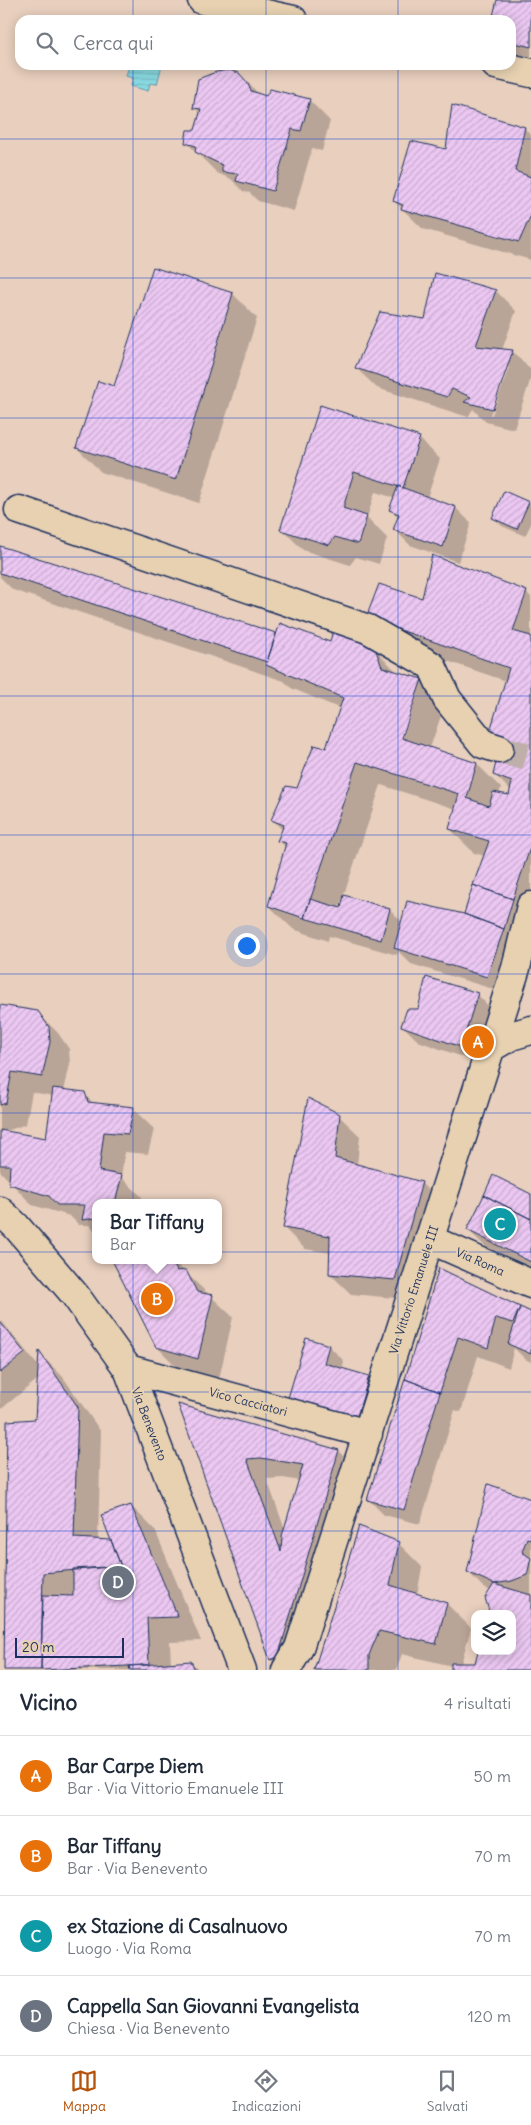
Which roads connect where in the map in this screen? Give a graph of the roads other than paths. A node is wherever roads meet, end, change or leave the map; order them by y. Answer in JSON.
{"nodes":[{"id":1,"x":202,"y":0,"type":"edge"},
{"id":2,"x":270,"y":15,"type":"edge"},
{"id":3,"x":516,"y":70,"type":"edge"},
{"id":4,"x":531,"y":73,"type":"edge"},
{"id":5,"x":19,"y":510,"type":"dead end"},
{"id":6,"x":500,"y":749,"type":"tunnel mouth"},
{"id":7,"x":531,"y":906,"type":"edge"},
{"id":8,"x":523,"y":971,"type":"edge"},
{"id":9,"x":531,"y":1030,"type":"edge"},
{"id":10,"x":490,"y":1048,"type":"junction"},
{"id":11,"x":0,"y":1211,"type":"edge"},
{"id":12,"x":430,"y":1239,"type":"junction"},
{"id":13,"x":531,"y":1284,"type":"edge"},
{"id":14,"x":128,"y":1369,"type":"junction"},
{"id":15,"x":368,"y":1434,"type":"junction"},
{"id":16,"x":242,"y":1670,"type":"edge"},
{"id":17,"x":286,"y":1670,"type":"edge"}],
"edges":[{"from":1,"to":2,"type":"street"},
{"from":3,"to":4,"type":"street"},
{"from":5,"to":6,"type":"street"},
{"from":7,"to":8,"type":"street","name":"Via Vittorio Emanuele III"},
{"from":8,"to":10,"type":"street","name":"Via Vittorio Emanuele III"},
{"from":9,"to":10,"type":"street"},
{"from":10,"to":12,"type":"street","name":"Via Vittorio Emanuele III"},
{"from":11,"to":14,"type":"street","name":"Via Benevento"},
{"from":12,"to":13,"type":"street","name":"Via Roma"},
{"from":12,"to":15,"type":"street","name":"Via Vittorio Emanuele III"},
{"from":14,"to":15,"type":"street","name":"Vico Cacciatori"},
{"from":14,"to":16,"type":"street","name":"Via Benevento"},
{"from":15,"to":17,"type":"street","name":"Via Vittorio Emanuele III"}]}
